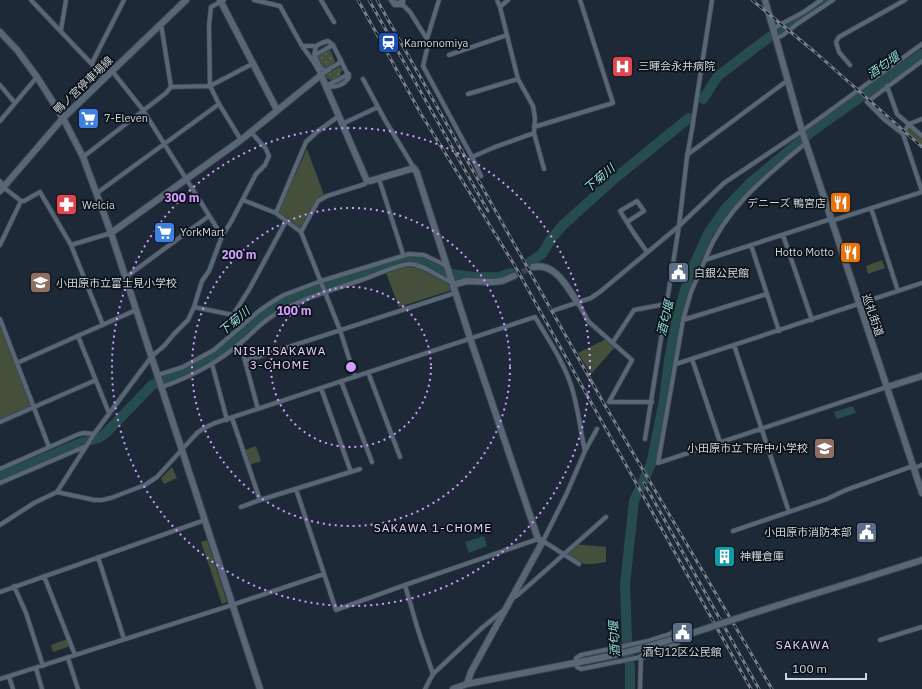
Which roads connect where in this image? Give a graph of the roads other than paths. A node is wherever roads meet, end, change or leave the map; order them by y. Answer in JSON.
{"nodes":[{"id":1,"x":31,"y":0,"type":"edge"},
{"id":2,"x":66,"y":0,"type":"edge"},
{"id":3,"x":124,"y":0,"type":"edge"},
{"id":4,"x":186,"y":0,"type":"edge"},
{"id":5,"x":254,"y":0,"type":"edge"},
{"id":6,"x":321,"y":0,"type":"edge"},
{"id":7,"x":392,"y":0,"type":"edge"},
{"id":8,"x":439,"y":0,"type":"edge"},
{"id":9,"x":497,"y":0,"type":"edge"},
{"id":10,"x":508,"y":0,"type":"edge"},
{"id":11,"x":580,"y":0,"type":"edge"},
{"id":12,"x":712,"y":0,"type":"edge"},
{"id":13,"x":765,"y":0,"type":"edge"},
{"id":14,"x":821,"y":0,"type":"edge"},
{"id":15,"x":833,"y":0,"type":"edge"},
{"id":16,"x":905,"y":0,"type":"edge"},
{"id":17,"x":222,"y":1,"type":"edge"},
{"id":18,"x":276,"y":2,"type":"edge"},
{"id":19,"x":402,"y":2,"type":"edge"},
{"id":20,"x":500,"y":7,"type":"junction"},
{"id":21,"x":334,"y":22,"type":"dead end"},
{"id":22,"x":161,"y":24,"type":"junction"},
{"id":23,"x":61,"y":30,"type":"junction"},
{"id":24,"x":0,"y":32,"type":"edge"},
{"id":25,"x":775,"y":33,"type":"junction"},
{"id":26,"x":507,"y":35,"type":"junction"},
{"id":27,"x":427,"y":39,"type":"junction"},
{"id":28,"x":922,"y":44,"type":"edge"},
{"id":29,"x":333,"y":45,"type":"junction"},
{"id":30,"x":302,"y":46,"type":"junction"},
{"id":31,"x":316,"y":46,"type":"junction"},
{"id":32,"x":315,"y":55,"type":"junction"},
{"id":33,"x":449,"y":55,"type":"dead end"},
{"id":34,"x":341,"y":60,"type":"junction"},
{"id":35,"x":313,"y":61,"type":"junction"},
{"id":36,"x":922,"y":61,"type":"edge"},
{"id":37,"x":92,"y":63,"type":"junction"},
{"id":38,"x":254,"y":63,"type":"junction"},
{"id":39,"x":850,"y":66,"type":"dead end"},
{"id":40,"x":330,"y":69,"type":"junction"},
{"id":41,"x":112,"y":71,"type":"junction"},
{"id":42,"x":320,"y":76,"type":"junction"},
{"id":43,"x":37,"y":77,"type":"junction"},
{"id":44,"x":105,"y":78,"type":"junction"},
{"id":45,"x":363,"y":79,"type":"dead end"},
{"id":46,"x":518,"y":79,"type":"junction"},
{"id":47,"x":788,"y":80,"type":"junction"},
{"id":48,"x":0,"y":85,"type":"edge"},
{"id":49,"x":210,"y":86,"type":"junction"},
{"id":50,"x":887,"y":86,"type":"junction"},
{"id":51,"x":171,"y":87,"type":"junction"},
{"id":52,"x":325,"y":87,"type":"junction"},
{"id":53,"x":468,"y":94,"type":"dead end"},
{"id":54,"x":15,"y":103,"type":"junction"},
{"id":55,"x":219,"y":104,"type":"junction"},
{"id":56,"x":378,"y":107,"type":"junction"},
{"id":57,"x":143,"y":110,"type":"junction"},
{"id":58,"x":278,"y":110,"type":"junction"},
{"id":59,"x":339,"y":116,"type":"junction"},
{"id":60,"x":63,"y":118,"type":"junction"},
{"id":61,"x":922,"y":120,"type":"edge"},
{"id":62,"x":0,"y":121,"type":"edge"},
{"id":63,"x":342,"y":124,"type":"junction"},
{"id":64,"x":909,"y":124,"type":"junction"},
{"id":65,"x":534,"y":127,"type":"junction"},
{"id":66,"x":802,"y":131,"type":"junction"},
{"id":67,"x":251,"y":132,"type":"junction"},
{"id":68,"x":534,"y":133,"type":"junction"},
{"id":69,"x":903,"y":134,"type":"junction"},
{"id":70,"x":922,"y":136,"type":"edge"},
{"id":71,"x":241,"y":140,"type":"junction"},
{"id":72,"x":165,"y":143,"type":"junction"},
{"id":73,"x":806,"y":143,"type":"junction"},
{"id":74,"x":687,"y":155,"type":"junction"},
{"id":75,"x":84,"y":157,"type":"junction"},
{"id":76,"x":472,"y":157,"type":"junction"},
{"id":77,"x":414,"y":168,"type":"junction"},
{"id":78,"x":544,"y":169,"type":"dead end"},
{"id":79,"x":481,"y":176,"type":"dead end"},
{"id":80,"x":379,"y":179,"type":"junction"},
{"id":81,"x":186,"y":180,"type":"junction"},
{"id":82,"x":0,"y":181,"type":"edge"},
{"id":83,"x":367,"y":181,"type":"junction"},
{"id":84,"x":1,"y":189,"type":"edge"},
{"id":85,"x":922,"y":191,"type":"edge"},
{"id":86,"x":97,"y":193,"type":"junction"},
{"id":87,"x":243,"y":200,"type":"junction"},
{"id":88,"x":20,"y":201,"type":"junction"},
{"id":89,"x":871,"y":208,"type":"junction"},
{"id":90,"x":276,"y":213,"type":"junction"},
{"id":91,"x":209,"y":216,"type":"junction"},
{"id":92,"x":831,"y":220,"type":"junction"},
{"id":93,"x":286,"y":221,"type":"junction"},
{"id":94,"x":627,"y":222,"type":"junction"},
{"id":95,"x":679,"y":226,"type":"junction"},
{"id":96,"x":301,"y":232,"type":"junction"},
{"id":97,"x":111,"y":233,"type":"junction"},
{"id":98,"x":783,"y":234,"type":"junction"},
{"id":99,"x":222,"y":236,"type":"junction"},
{"id":100,"x":0,"y":245,"type":"edge"},
{"id":101,"x":71,"y":245,"type":"junction"},
{"id":102,"x":751,"y":245,"type":"junction"},
{"id":103,"x":648,"y":252,"type":"junction"},
{"id":104,"x":404,"y":254,"type":"junction"},
{"id":105,"x":705,"y":260,"type":"junction"},
{"id":106,"x":448,"y":267,"type":"junction"},
{"id":107,"x":532,"y":267,"type":"tunnel mouth"},
{"id":108,"x":514,"y":276,"type":"tunnel mouth"},
{"id":109,"x":126,"y":277,"type":"junction"},
{"id":110,"x":321,"y":281,"type":"junction"},
{"id":111,"x":452,"y":282,"type":"junction"},
{"id":112,"x":922,"y":283,"type":"edge"},
{"id":113,"x":898,"y":291,"type":"junction"},
{"id":114,"x":325,"y":293,"type":"junction"},
{"id":115,"x":456,"y":293,"type":"junction"},
{"id":116,"x":767,"y":294,"type":"junction"},
{"id":117,"x":578,"y":303,"type":"junction"},
{"id":118,"x":666,"y":304,"type":"junction"},
{"id":119,"x":858,"y":304,"type":"junction"},
{"id":120,"x":194,"y":307,"type":"junction"},
{"id":121,"x":136,"y":310,"type":"junction"},
{"id":122,"x":555,"y":310,"type":"dead end"},
{"id":123,"x":233,"y":315,"type":"junction"},
{"id":124,"x":0,"y":319,"type":"edge"},
{"id":125,"x":683,"y":320,"type":"junction"},
{"id":126,"x":812,"y":320,"type":"junction"},
{"id":127,"x":103,"y":325,"type":"junction"},
{"id":128,"x":243,"y":325,"type":"junction"},
{"id":129,"x":340,"y":330,"type":"junction"},
{"id":130,"x":779,"y":331,"type":"junction"},
{"id":131,"x":78,"y":336,"type":"junction"},
{"id":132,"x":470,"y":338,"type":"junction"},
{"id":133,"x":613,"y":342,"type":"junction"},
{"id":134,"x":240,"y":344,"type":"junction"},
{"id":135,"x":734,"y":345,"type":"junction"},
{"id":136,"x":152,"y":356,"type":"junction"},
{"id":137,"x":692,"y":359,"type":"junction"},
{"id":138,"x":245,"y":362,"type":"junction"},
{"id":139,"x":17,"y":363,"type":"junction"},
{"id":140,"x":212,"y":364,"type":"junction"},
{"id":141,"x":676,"y":364,"type":"junction"},
{"id":142,"x":368,"y":372,"type":"junction"},
{"id":143,"x":158,"y":376,"type":"junction"},
{"id":144,"x":922,"y":376,"type":"edge"},
{"id":145,"x":355,"y":377,"type":"junction"},
{"id":146,"x":96,"y":380,"type":"junction"},
{"id":147,"x":341,"y":381,"type":"junction"},
{"id":148,"x":162,"y":386,"type":"junction"},
{"id":149,"x":887,"y":387,"type":"junction"},
{"id":150,"x":321,"y":388,"type":"junction"},
{"id":151,"x":652,"y":402,"type":"junction"},
{"id":152,"x":34,"y":407,"type":"junction"},
{"id":153,"x":258,"y":409,"type":"junction"},
{"id":154,"x":109,"y":413,"type":"junction"},
{"id":155,"x":232,"y":418,"type":"junction"},
{"id":156,"x":227,"y":420,"type":"junction"},
{"id":157,"x":0,"y":422,"type":"edge"},
{"id":158,"x":761,"y":428,"type":"junction"},
{"id":159,"x":597,"y":429,"type":"dead end"},
{"id":160,"x":94,"y":434,"type":"junction"},
{"id":161,"x":645,"y":439,"type":"dead end"},
{"id":162,"x":720,"y":442,"type":"junction"},
{"id":163,"x":49,"y":447,"type":"junction"},
{"id":164,"x":84,"y":448,"type":"junction"},
{"id":165,"x":182,"y":449,"type":"junction"},
{"id":166,"x":585,"y":450,"type":"junction"},
{"id":167,"x":400,"y":456,"type":"dead end"},
{"id":168,"x":372,"y":462,"type":"dead end"},
{"id":169,"x":922,"y":465,"type":"edge"},
{"id":170,"x":913,"y":467,"type":"junction"},
{"id":171,"x":0,"y":469,"type":"edge"},
{"id":172,"x":360,"y":469,"type":"dead end"},
{"id":173,"x":351,"y":472,"type":"junction"},
{"id":174,"x":0,"y":483,"type":"edge"},
{"id":175,"x":296,"y":489,"type":"junction"},
{"id":176,"x":57,"y":492,"type":"junction"},
{"id":177,"x":922,"y":493,"type":"edge"},
{"id":178,"x":260,"y":500,"type":"junction"},
{"id":179,"x":241,"y":507,"type":"dead end"},
{"id":180,"x":789,"y":512,"type":"junction"},
{"id":181,"x":606,"y":517,"type":"dead end"},
{"id":182,"x":205,"y":520,"type":"junction"},
{"id":183,"x":0,"y":526,"type":"edge"},
{"id":184,"x":732,"y":531,"type":"dead end"},
{"id":185,"x":541,"y":540,"type":"junction"},
{"id":186,"x":564,"y":555,"type":"junction"},
{"id":187,"x":98,"y":557,"type":"junction"},
{"id":188,"x":922,"y":560,"type":"edge"},
{"id":189,"x":579,"y":564,"type":"dead end"},
{"id":190,"x":324,"y":574,"type":"junction"},
{"id":191,"x":44,"y":576,"type":"junction"},
{"id":192,"x":405,"y":585,"type":"junction"},
{"id":193,"x":14,"y":586,"type":"junction"},
{"id":194,"x":0,"y":592,"type":"edge"},
{"id":195,"x":510,"y":600,"type":"junction"},
{"id":196,"x":232,"y":605,"type":"junction"},
{"id":197,"x":504,"y":610,"type":"junction"},
{"id":198,"x":922,"y":627,"type":"edge"},
{"id":199,"x":673,"y":633,"type":"joint"},
{"id":200,"x":124,"y":640,"type":"junction"},
{"id":201,"x":880,"y":640,"type":"dead end"},
{"id":202,"x":75,"y":655,"type":"junction"},
{"id":203,"x":642,"y":657,"type":"junction"},
{"id":204,"x":68,"y":658,"type":"junction"},
{"id":205,"x":576,"y":663,"type":"junction"},
{"id":206,"x":43,"y":666,"type":"junction"},
{"id":207,"x":36,"y":668,"type":"junction"},
{"id":208,"x":433,"y":674,"type":"junction"},
{"id":209,"x":9,"y":677,"type":"junction"},
{"id":210,"x":0,"y":679,"type":"edge"},
{"id":211,"x":467,"y":684,"type":"junction"},
{"id":212,"x":13,"y":689,"type":"edge"},
{"id":213,"x":42,"y":689,"type":"edge"},
{"id":214,"x":78,"y":689,"type":"edge"},
{"id":215,"x":260,"y":689,"type":"edge"},
{"id":216,"x":425,"y":689,"type":"edge"},
{"id":217,"x":453,"y":689,"type":"edge"},
{"id":218,"x":640,"y":689,"type":"edge"}],
"edges":[{"from":1,"to":23,"type":"street"},
{"from":2,"to":23,"type":"street"},
{"from":3,"to":37,"type":"street"},
{"from":4,"to":22,"type":"street","name":"鴨ノ宮停車場線"},
{"from":5,"to":18,"type":"street"},
{"from":6,"to":21,"type":"street"},
{"from":7,"to":19,"type":"street"},
{"from":8,"to":27,"type":"street"},
{"from":9,"to":20,"type":"street"},
{"from":10,"to":20,"type":"street"},
{"from":11,"to":65,"type":"street"},
{"from":12,"to":74,"type":"street"},
{"from":13,"to":25,"type":"street"},
{"from":14,"to":25,"type":"street"},
{"from":15,"to":25,"type":"street"},
{"from":16,"to":39,"type":"street"},
{"from":17,"to":38,"type":"street"},
{"from":17,"to":49,"type":"street"},
{"from":18,"to":30,"type":"street"},
{"from":19,"to":27,"type":"street"},
{"from":20,"to":26,"type":"street"},
{"from":22,"to":41,"type":"street","name":"鴨ノ宮停車場線"},
{"from":22,"to":51,"type":"street"},
{"from":23,"to":37,"type":"street"},
{"from":24,"to":43,"type":"street"},
{"from":25,"to":47,"type":"street"},
{"from":26,"to":33,"type":"street"},
{"from":26,"to":46,"type":"street"},
{"from":27,"to":76,"type":"street"},
{"from":28,"to":66,"type":"street"},
{"from":29,"to":31,"type":"street"},
{"from":29,"to":32,"type":"street"},
{"from":29,"to":34,"type":"street"},
{"from":30,"to":31,"type":"street"},
{"from":30,"to":35,"type":"street"},
{"from":31,"to":32,"type":"street"},
{"from":32,"to":35,"type":"street"},
{"from":32,"to":40,"type":"street"},
{"from":34,"to":40,"type":"street"},
{"from":34,"to":52,"type":"street"},
{"from":35,"to":42,"type":"street"},
{"from":36,"to":50,"type":"street"},
{"from":37,"to":44,"type":"street"},
{"from":38,"to":49,"type":"street"},
{"from":38,"to":58,"type":"street"},
{"from":40,"to":42,"type":"street"},
{"from":41,"to":44,"type":"street","name":"鴨ノ宮停車場線"},
{"from":41,"to":57,"type":"street"},
{"from":42,"to":52,"type":"street"},
{"from":42,"to":58,"type":"street"},
{"from":43,"to":54,"type":"street"},
{"from":43,"to":60,"type":"street"},
{"from":44,"to":60,"type":"street","name":"鴨ノ宮停車場線"},
{"from":45,"to":56,"type":"street"},
{"from":46,"to":53,"type":"street"},
{"from":46,"to":65,"type":"street"},
{"from":47,"to":66,"type":"street"},
{"from":47,"to":74,"type":"street"},
{"from":48,"to":54,"type":"street"},
{"from":49,"to":51,"type":"street"},
{"from":49,"to":55,"type":"street"},
{"from":50,"to":64,"type":"street"},
{"from":50,"to":69,"type":"street"},
{"from":51,"to":57,"type":"street"},
{"from":52,"to":59,"type":"street"},
{"from":54,"to":62,"type":"street"},
{"from":55,"to":71,"type":"street"},
{"from":55,"to":72,"type":"street"},
{"from":56,"to":63,"type":"street"},
{"from":56,"to":77,"type":"street"},
{"from":57,"to":72,"type":"street"},
{"from":57,"to":75,"type":"street"},
{"from":58,"to":67,"type":"street"},
{"from":59,"to":63,"type":"street"},
{"from":59,"to":90,"type":"street"},
{"from":60,"to":75,"type":"street"},
{"from":60,"to":84,"type":"street","name":"鴨ノ宮停車場線"},
{"from":61,"to":64,"type":"street"},
{"from":63,"to":83,"type":"street"},
{"from":64,"to":69,"type":"street"},
{"from":64,"to":70,"type":"street"},
{"from":65,"to":68,"type":"street"},
{"from":66,"to":73,"type":"street","name":"巡礼街道"},
{"from":66,"to":95,"type":"street"},
{"from":67,"to":71,"type":"street"},
{"from":67,"to":87,"type":"street"},
{"from":68,"to":76,"type":"street"},
{"from":68,"to":78,"type":"street"},
{"from":69,"to":85,"type":"street"},
{"from":71,"to":81,"type":"street"},
{"from":72,"to":81,"type":"street"},
{"from":72,"to":86,"type":"street"},
{"from":73,"to":92,"type":"street","name":"巡礼街道"},
{"from":73,"to":105,"type":"street"},
{"from":74,"to":95,"type":"street"},
{"from":75,"to":86,"type":"street"},
{"from":76,"to":79,"type":"street"},
{"from":77,"to":80,"type":"street"},
{"from":77,"to":106,"type":"street"},
{"from":80,"to":83,"type":"street"},
{"from":80,"to":104,"type":"street"},
{"from":81,"to":91,"type":"street"},
{"from":81,"to":97,"type":"street"},
{"from":82,"to":84,"type":"street"},
{"from":83,"to":96,"type":"street"},
{"from":84,"to":88,"type":"street"},
{"from":85,"to":89,"type":"street"},
{"from":86,"to":97,"type":"street"},
{"from":87,"to":90,"type":"street"},
{"from":87,"to":99,"type":"street"},
{"from":88,"to":100,"type":"street"},
{"from":88,"to":101,"type":"street"},
{"from":89,"to":92,"type":"street"},
{"from":89,"to":113,"type":"street"},
{"from":90,"to":93,"type":"street"},
{"from":91,"to":99,"type":"street"},
{"from":91,"to":109,"type":"street"},
{"from":92,"to":98,"type":"street"},
{"from":92,"to":119,"type":"street","name":"巡礼街道"},
{"from":93,"to":96,"type":"street"},
{"from":93,"to":123,"type":"street"},
{"from":94,"to":94,"type":"street"},
{"from":94,"to":103,"type":"street"},
{"from":95,"to":103,"type":"street"},
{"from":95,"to":118,"type":"street"},
{"from":96,"to":110,"type":"street"},
{"from":97,"to":101,"type":"street"},
{"from":97,"to":109,"type":"street"},
{"from":98,"to":102,"type":"street"},
{"from":98,"to":126,"type":"street"},
{"from":99,"to":120,"type":"street"},
{"from":101,"to":127,"type":"street"},
{"from":102,"to":105,"type":"street"},
{"from":102,"to":116,"type":"street"},
{"from":103,"to":117,"type":"street"},
{"from":104,"to":106,"type":"street"},
{"from":104,"to":110,"type":"street"},
{"from":105,"to":125,"type":"street"},
{"from":106,"to":111,"type":"street"},
{"from":107,"to":117,"type":"street"},
{"from":108,"to":111,"type":"street"},
{"from":109,"to":121,"type":"street"},
{"from":110,"to":114,"type":"street"},
{"from":110,"to":128,"type":"street"},
{"from":111,"to":114,"type":"street"},
{"from":111,"to":115,"type":"street"},
{"from":112,"to":113,"type":"street"},
{"from":113,"to":119,"type":"street"},
{"from":114,"to":129,"type":"street"},
{"from":114,"to":134,"type":"street"},
{"from":115,"to":129,"type":"street"},
{"from":115,"to":132,"type":"street"},
{"from":116,"to":125,"type":"street"},
{"from":116,"to":130,"type":"street"},
{"from":117,"to":122,"type":"street"},
{"from":117,"to":133,"type":"street"},
{"from":118,"to":133,"type":"street"},
{"from":118,"to":151,"type":"street"},
{"from":119,"to":126,"type":"street"},
{"from":119,"to":149,"type":"street","name":"巡礼街道"},
{"from":120,"to":123,"type":"street"},
{"from":120,"to":136,"type":"street"},
{"from":121,"to":127,"type":"street"},
{"from":121,"to":136,"type":"street"},
{"from":123,"to":128,"type":"street"},
{"from":124,"to":139,"type":"street"},
{"from":125,"to":141,"type":"street"},
{"from":126,"to":130,"type":"street"},
{"from":127,"to":131,"type":"street"},
{"from":128,"to":143,"type":"street"},
{"from":129,"to":138,"type":"street"},
{"from":129,"to":145,"type":"street"},
{"from":130,"to":135,"type":"street"},
{"from":131,"to":139,"type":"street"},
{"from":131,"to":146,"type":"street"},
{"from":132,"to":142,"type":"street"},
{"from":132,"to":166,"type":"street"},
{"from":132,"to":185,"type":"street"},
{"from":133,"to":151,"type":"street"},
{"from":134,"to":138,"type":"street"},
{"from":134,"to":140,"type":"street"},
{"from":135,"to":137,"type":"street"},
{"from":135,"to":158,"type":"street"},
{"from":136,"to":143,"type":"street"},
{"from":136,"to":154,"type":"street"},
{"from":137,"to":141,"type":"street"},
{"from":137,"to":162,"type":"street"},
{"from":138,"to":153,"type":"street"},
{"from":139,"to":152,"type":"street"},
{"from":140,"to":148,"type":"street"},
{"from":140,"to":156,"type":"street"},
{"from":141,"to":162,"type":"street"},
{"from":142,"to":145,"type":"street"},
{"from":142,"to":167,"type":"street"},
{"from":143,"to":148,"type":"street"},
{"from":144,"to":149,"type":"street"},
{"from":145,"to":147,"type":"street"},
{"from":146,"to":152,"type":"street"},
{"from":146,"to":154,"type":"street"},
{"from":147,"to":150,"type":"street"},
{"from":147,"to":168,"type":"street"},
{"from":148,"to":165,"type":"street"},
{"from":149,"to":158,"type":"street"},
{"from":149,"to":170,"type":"street","name":"巡礼街道"},
{"from":150,"to":153,"type":"street"},
{"from":150,"to":173,"type":"street"},
{"from":151,"to":161,"type":"street"},
{"from":152,"to":157,"type":"street"},
{"from":152,"to":163,"type":"street"},
{"from":153,"to":155,"type":"street"},
{"from":154,"to":160,"type":"street"},
{"from":155,"to":156,"type":"street"},
{"from":155,"to":178,"type":"street"},
{"from":156,"to":165,"type":"street"},
{"from":158,"to":162,"type":"street"},
{"from":158,"to":180,"type":"street"},
{"from":159,"to":166,"type":"street"},
{"from":160,"to":163,"type":"street"},
{"from":160,"to":164,"type":"street"},
{"from":163,"to":171,"type":"street"},
{"from":164,"to":174,"type":"street"},
{"from":164,"to":176,"type":"street"},
{"from":165,"to":176,"type":"street"},
{"from":165,"to":182,"type":"street"},
{"from":166,"to":185,"type":"street"},
{"from":169,"to":170,"type":"street"},
{"from":170,"to":177,"type":"street","name":"巡礼街道"},
{"from":170,"to":180,"type":"street"},
{"from":172,"to":173,"type":"street"},
{"from":173,"to":175,"type":"street"},
{"from":175,"to":178,"type":"street"},
{"from":175,"to":190,"type":"street"},
{"from":176,"to":183,"type":"street"},
{"from":178,"to":179,"type":"street"},
{"from":180,"to":184,"type":"street"},
{"from":181,"to":186,"type":"street"},
{"from":182,"to":187,"type":"street"},
{"from":182,"to":196,"type":"street"},
{"from":185,"to":186,"type":"street"},
{"from":185,"to":192,"type":"street"},
{"from":185,"to":195,"type":"street"},
{"from":186,"to":189,"type":"street"},
{"from":186,"to":195,"type":"street"},
{"from":187,"to":191,"type":"street"},
{"from":187,"to":200,"type":"street"},
{"from":188,"to":205,"type":"street","bridge":true},
{"from":190,"to":192,"type":"street"},
{"from":190,"to":196,"type":"street"},
{"from":191,"to":193,"type":"street"},
{"from":191,"to":202,"type":"street"},
{"from":192,"to":208,"type":"street"},
{"from":193,"to":194,"type":"street"},
{"from":193,"to":206,"type":"street"},
{"from":195,"to":197,"type":"street"},
{"from":196,"to":200,"type":"street"},
{"from":196,"to":215,"type":"street"},
{"from":197,"to":208,"type":"street"},
{"from":197,"to":211,"type":"street"},
{"from":198,"to":201,"type":"street"},
{"from":199,"to":203,"type":"street"},
{"from":199,"to":205,"type":"street"},
{"from":200,"to":202,"type":"street"},
{"from":202,"to":204,"type":"street"},
{"from":203,"to":205,"type":"street"},
{"from":203,"to":218,"type":"street"},
{"from":204,"to":206,"type":"street"},
{"from":204,"to":214,"type":"street"},
{"from":205,"to":211,"type":"street"},
{"from":206,"to":207,"type":"street"},
{"from":207,"to":209,"type":"street"},
{"from":207,"to":213,"type":"street"},
{"from":208,"to":216,"type":"street"},
{"from":209,"to":210,"type":"street"},
{"from":209,"to":212,"type":"street"},
{"from":211,"to":217,"type":"street"}]}
